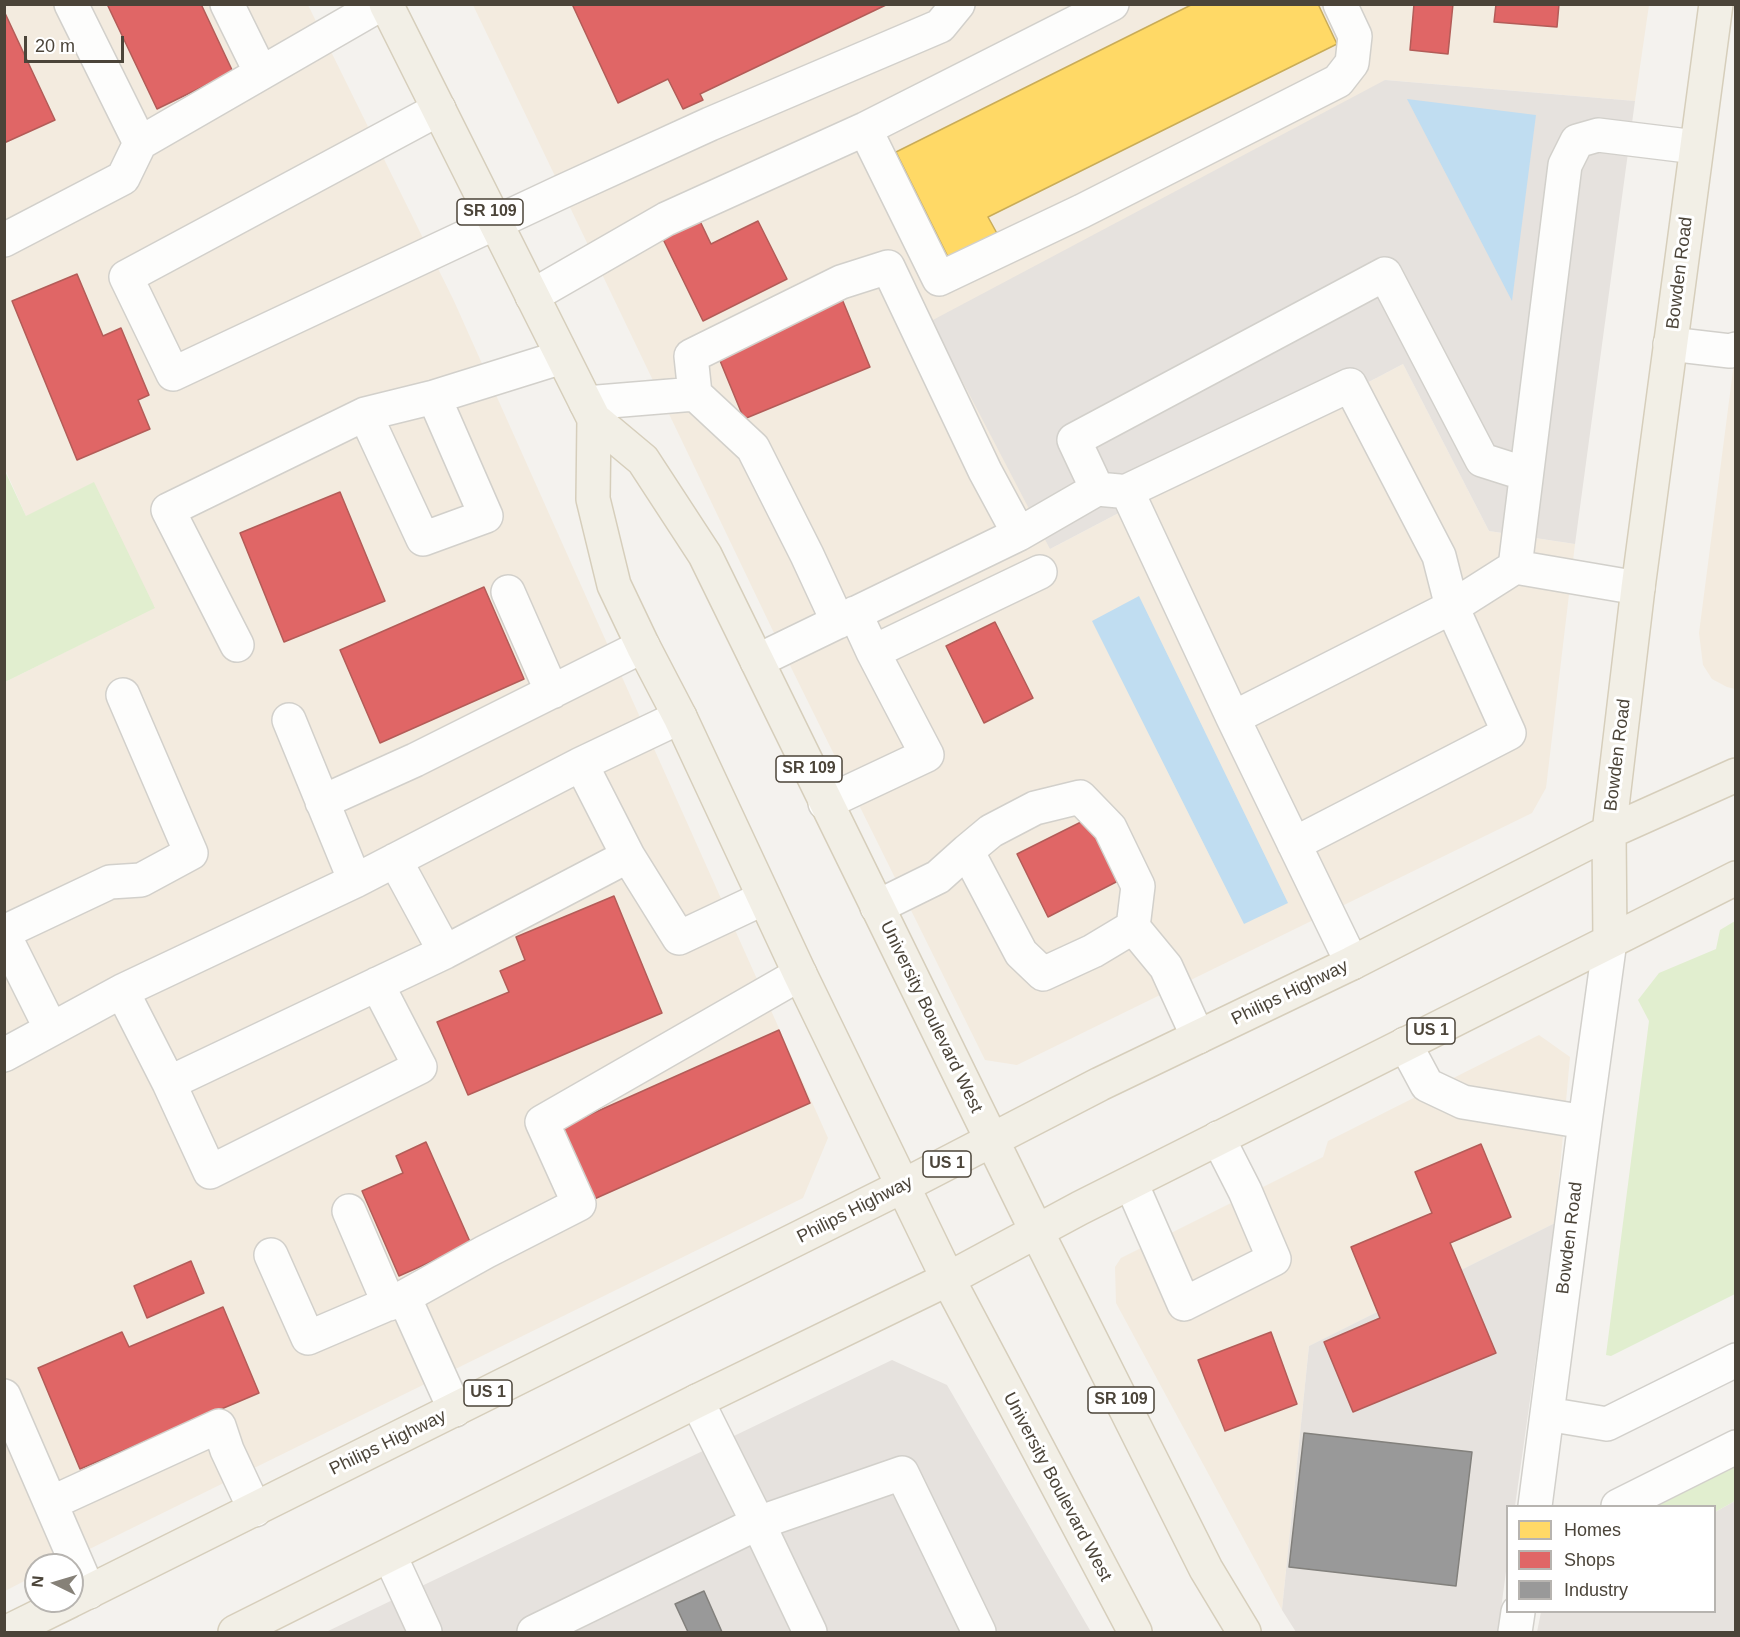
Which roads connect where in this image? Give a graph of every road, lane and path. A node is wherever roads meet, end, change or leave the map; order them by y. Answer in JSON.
{"nodes":[{"id":1,"x":71,"y":4,"type":"edge"},
{"id":2,"x":227,"y":4,"type":"edge"},
{"id":3,"x":381,"y":4,"type":"edge"},
{"id":4,"x":386,"y":4,"type":"edge"},
{"id":5,"x":958,"y":4,"type":"edge"},
{"id":6,"x":1112,"y":4,"type":"edge"},
{"id":7,"x":1340,"y":4,"type":"edge"},
{"id":8,"x":1716,"y":4,"type":"edge"},
{"id":9,"x":261,"y":73,"type":"junction"},
{"id":10,"x":439,"y":109,"type":"junction"},
{"id":11,"x":865,"y":129,"type":"junction"},
{"id":12,"x":140,"y":143,"type":"junction"},
{"id":13,"x":1696,"y":147,"type":"junction"},
{"id":14,"x":495,"y":222,"type":"junction"},
{"id":15,"x":4,"y":240,"type":"edge"},
{"id":16,"x":532,"y":296,"type":"junction"},
{"id":17,"x":1670,"y":344,"type":"junction"},
{"id":18,"x":1736,"y":349,"type":"edge"},
{"id":19,"x":562,"y":357,"type":"junction"},
{"id":20,"x":695,"y":394,"type":"junction"},
{"id":21,"x":434,"y":397,"type":"junction"},
{"id":22,"x":590,"y":411,"type":"junction"},
{"id":23,"x":365,"y":414,"type":"junction"},
{"id":24,"x":1526,"y":474,"type":"junction"},
{"id":25,"x":1112,"y":490,"type":"junction"},
{"id":26,"x":1019,"y":534,"type":"junction"},
{"id":27,"x":1515,"y":567,"type":"junction"},
{"id":28,"x":1040,"y":572,"type":"dead end"},
{"id":29,"x":1638,"y":588,"type":"junction"},
{"id":30,"x":508,"y":592,"type":"dead end"},
{"id":31,"x":1452,"y":607,"type":"junction"},
{"id":32,"x":847,"y":618,"type":"junction"},
{"id":33,"x":237,"y":645,"type":"dead end"},
{"id":34,"x":644,"y":646,"type":"junction"},
{"id":35,"x":873,"y":652,"type":"junction"},
{"id":36,"x":757,"y":661,"type":"junction"},
{"id":37,"x":552,"y":692,"type":"junction"},
{"id":38,"x":123,"y":695,"type":"dead end"},
{"id":39,"x":680,"y":717,"type":"junction"},
{"id":40,"x":1233,"y":718,"type":"junction"},
{"id":41,"x":289,"y":720,"type":"dead end"},
{"id":42,"x":581,"y":764,"type":"junction"},
{"id":43,"x":1736,"y":775,"type":"edge"},
{"id":44,"x":322,"y":802,"type":"junction"},
{"id":45,"x":825,"y":803,"type":"junction"},
{"id":46,"x":1609,"y":832,"type":"junction"},
{"id":47,"x":1294,"y":844,"type":"junction"},
{"id":48,"x":967,"y":851,"type":"junction"},
{"id":49,"x":628,"y":856,"type":"junction"},
{"id":50,"x":395,"y":860,"type":"junction"},
{"id":51,"x":1736,"y":878,"type":"edge"},
{"id":52,"x":355,"y":881,"type":"junction"},
{"id":53,"x":764,"y":898,"type":"junction"},
{"id":54,"x":877,"y":907,"type":"junction"},
{"id":55,"x":1133,"y":927,"type":"junction"},
{"id":56,"x":4,"y":934,"type":"edge"},
{"id":57,"x":1610,"y":941,"type":"junction"},
{"id":58,"x":445,"y":952,"type":"junction"},
{"id":59,"x":1352,"y":963,"type":"junction"},
{"id":60,"x":800,"y":974,"type":"junction"},
{"id":61,"x":376,"y":984,"type":"junction"},
{"id":62,"x":122,"y":991,"type":"junction"},
{"id":63,"x":51,"y":1029,"type":"junction"},
{"id":64,"x":1198,"y":1037,"type":"junction"},
{"id":65,"x":1405,"y":1044,"type":"junction"},
{"id":66,"x":4,"y":1055,"type":"edge"},
{"id":67,"x":169,"y":1083,"type":"junction"},
{"id":68,"x":1585,"y":1122,"type":"junction"},
{"id":69,"x":1218,"y":1138,"type":"junction"},
{"id":70,"x":992,"y":1141,"type":"junction"},
{"id":71,"x":1131,"y":1183,"type":"junction"},
{"id":72,"x":903,"y":1186,"type":"junction"},
{"id":73,"x":349,"y":1211,"type":"dead end"},
{"id":74,"x":1036,"y":1230,"type":"junction"},
{"id":75,"x":271,"y":1255,"type":"dead end"},
{"id":76,"x":948,"y":1279,"type":"junction"},
{"id":77,"x":396,"y":1300,"type":"junction"},
{"id":78,"x":1736,"y":1360,"type":"edge"},
{"id":79,"x":4,"y":1396,"type":"edge"},
{"id":80,"x":697,"y":1401,"type":"junction"},
{"id":81,"x":455,"y":1410,"type":"junction"},
{"id":82,"x":1547,"y":1414,"type":"junction"},
{"id":83,"x":1736,"y":1447,"type":"edge"},
{"id":84,"x":51,"y":1503,"type":"junction"},
{"id":85,"x":1542,"y":1505,"type":"edge"},
{"id":86,"x":1620,"y":1505,"type":"edge"},
{"id":87,"x":255,"y":1510,"type":"junction"},
{"id":88,"x":758,"y":1523,"type":"junction"},
{"id":89,"x":65,"y":1553,"type":"edge"},
{"id":90,"x":390,"y":1556,"type":"junction"},
{"id":91,"x":84,"y":1595,"type":"edge"},
{"id":92,"x":41,"y":1613,"type":"edge"},
{"id":93,"x":1518,"y":1613,"type":"edge"},
{"id":94,"x":1130,"y":1622,"type":"edge"},
{"id":95,"x":8,"y":1627,"type":"edge"},
{"id":96,"x":234,"y":1632,"type":"edge"},
{"id":97,"x":425,"y":1632,"type":"edge"},
{"id":98,"x":534,"y":1632,"type":"edge"},
{"id":99,"x":810,"y":1632,"type":"edge"},
{"id":100,"x":979,"y":1632,"type":"edge"},
{"id":101,"x":1244,"y":1632,"type":"edge"},
{"id":102,"x":1515,"y":1632,"type":"edge"}],
"edges":[{"from":1,"to":12,"type":"street"},
{"from":2,"to":9,"type":"street"},
{"from":3,"to":9,"type":"street"},
{"from":4,"to":10,"type":"main road","name":"University Boulevard West","number":"SR 109"},
{"from":5,"to":14,"type":"street"},
{"from":6,"to":11,"type":"street"},
{"from":7,"to":11,"type":"street"},
{"from":8,"to":13,"type":"main road","name":"Bowden Road"},
{"from":9,"to":12,"type":"street"},
{"from":10,"to":14,"type":"main road","name":"University Boulevard West","number":"SR 109"},
{"from":10,"to":14,"type":"street"},
{"from":11,"to":16,"type":"street"},
{"from":12,"to":15,"type":"street"},
{"from":13,"to":17,"type":"main road","name":"Bowden Road"},
{"from":13,"to":24,"type":"street"},
{"from":14,"to":16,"type":"main road","name":"University Boulevard West","number":"SR 109"},
{"from":16,"to":19,"type":"main road","name":"University Boulevard West","number":"SR 109"},
{"from":17,"to":18,"type":"street"},
{"from":17,"to":29,"type":"main road","name":"Bowden Road"},
{"from":19,"to":21,"type":"street"},
{"from":19,"to":22,"type":"main road","name":"University Boulevard West","number":"SR 109"},
{"from":20,"to":22,"type":"street"},
{"from":20,"to":26,"type":"street"},
{"from":20,"to":32,"type":"street"},
{"from":21,"to":23,"type":"street"},
{"from":21,"to":23,"type":"street"},
{"from":22,"to":34,"type":"main road","name":"University Boulevard West","number":"SR 109"},
{"from":22,"to":36,"type":"main road","name":"University Boulevard West","number":"SR 109"},
{"from":23,"to":33,"type":"street"},
{"from":24,"to":25,"type":"street"},
{"from":24,"to":27,"type":"street"},
{"from":25,"to":26,"type":"street"},
{"from":25,"to":31,"type":"street"},
{"from":25,"to":40,"type":"street"},
{"from":26,"to":32,"type":"street"},
{"from":27,"to":29,"type":"street"},
{"from":27,"to":31,"type":"street"},
{"from":28,"to":35,"type":"street"},
{"from":29,"to":46,"type":"main road","name":"Bowden Road"},
{"from":30,"to":37,"type":"street"},
{"from":31,"to":40,"type":"street"},
{"from":31,"to":47,"type":"street"},
{"from":32,"to":35,"type":"street"},
{"from":32,"to":36,"type":"street"},
{"from":34,"to":37,"type":"street"},
{"from":34,"to":39,"type":"main road","name":"University Boulevard West","number":"SR 109"},
{"from":35,"to":45,"type":"street"},
{"from":36,"to":45,"type":"main road","name":"University Boulevard West","number":"SR 109"},
{"from":37,"to":44,"type":"street"},
{"from":38,"to":56,"type":"street"},
{"from":39,"to":42,"type":"street"},
{"from":39,"to":53,"type":"main road","name":"University Boulevard West","number":"SR 109"},
{"from":40,"to":47,"type":"street"},
{"from":41,"to":44,"type":"street"},
{"from":42,"to":49,"type":"street"},
{"from":42,"to":50,"type":"street"},
{"from":43,"to":46,"type":"main road","name":"Philips Highway","number":"US 1"},
{"from":44,"to":52,"type":"street"},
{"from":45,"to":54,"type":"main road","name":"University Boulevard West","number":"SR 109"},
{"from":46,"to":57,"type":"main road","name":"Bowden Road"},
{"from":46,"to":59,"type":"main road","name":"Philips Highway","number":"US 1"},
{"from":47,"to":59,"type":"street"},
{"from":48,"to":54,"type":"street"},
{"from":48,"to":55,"type":"street"},
{"from":48,"to":55,"type":"street"},
{"from":49,"to":53,"type":"street"},
{"from":49,"to":58,"type":"street"},
{"from":50,"to":52,"type":"street"},
{"from":50,"to":58,"type":"street"},
{"from":51,"to":57,"type":"main road","number":"US 1"},
{"from":52,"to":62,"type":"street"},
{"from":53,"to":60,"type":"main road","name":"University Boulevard West","number":"SR 109"},
{"from":54,"to":70,"type":"main road","name":"University Boulevard West","number":"SR 109"},
{"from":55,"to":64,"type":"street"},
{"from":56,"to":63,"type":"street"},
{"from":57,"to":65,"type":"main road","number":"US 1"},
{"from":57,"to":68,"type":"street","name":"Bowden Road"},
{"from":58,"to":61,"type":"street"},
{"from":59,"to":64,"type":"main road","name":"Philips Highway","number":"US 1"},
{"from":60,"to":72,"type":"main road","name":"University Boulevard West","number":"SR 109"},
{"from":60,"to":77,"type":"street"},
{"from":61,"to":67,"type":"street"},
{"from":61,"to":67,"type":"street"},
{"from":62,"to":63,"type":"street"},
{"from":62,"to":67,"type":"street"},
{"from":63,"to":66,"type":"street"},
{"from":64,"to":70,"type":"main road","name":"Philips Highway","number":"US 1"},
{"from":65,"to":68,"type":"street"},
{"from":65,"to":69,"type":"main road","number":"US 1"},
{"from":68,"to":82,"type":"street","name":"Bowden Road"},
{"from":69,"to":71,"type":"main road","number":"US 1"},
{"from":69,"to":71,"type":"street"},
{"from":70,"to":72,"type":"main road","name":"Philips Highway","number":"US 1"},
{"from":70,"to":74,"type":"main road","name":"University Boulevard West","number":"SR 109"},
{"from":71,"to":74,"type":"main road","number":"US 1"},
{"from":72,"to":76,"type":"main road","name":"University Boulevard West","number":"SR 109"},
{"from":72,"to":81,"type":"main road","name":"Philips Highway","number":"US 1"},
{"from":73,"to":77,"type":"street"},
{"from":74,"to":76,"type":"main road","number":"US 1"},
{"from":74,"to":101,"type":"main road","name":"University Boulevard West","number":"SR 109"},
{"from":75,"to":77,"type":"street"},
{"from":76,"to":80,"type":"main road","number":"US 1"},
{"from":76,"to":94,"type":"main road","name":"University Boulevard West","number":"SR 109"},
{"from":77,"to":81,"type":"street"},
{"from":78,"to":82,"type":"street"},
{"from":79,"to":84,"type":"street"},
{"from":80,"to":88,"type":"street"},
{"from":80,"to":90,"type":"main road","number":"US 1"},
{"from":81,"to":87,"type":"main road","name":"Philips Highway","number":"US 1"},
{"from":82,"to":85,"type":"street","name":"Bowden Road"},
{"from":83,"to":86,"type":"street"},
{"from":84,"to":87,"type":"street"},
{"from":84,"to":89,"type":"street"},
{"from":87,"to":91,"type":"main road","name":"Philips Highway","number":"US 1"},
{"from":88,"to":98,"type":"street"},
{"from":88,"to":99,"type":"street"},
{"from":88,"to":100,"type":"street"},
{"from":90,"to":96,"type":"main road","number":"US 1"},
{"from":90,"to":97,"type":"street"},
{"from":92,"to":95,"type":"main road","name":"Philips Highway","number":"US 1"},
{"from":93,"to":102,"type":"street"}]}
